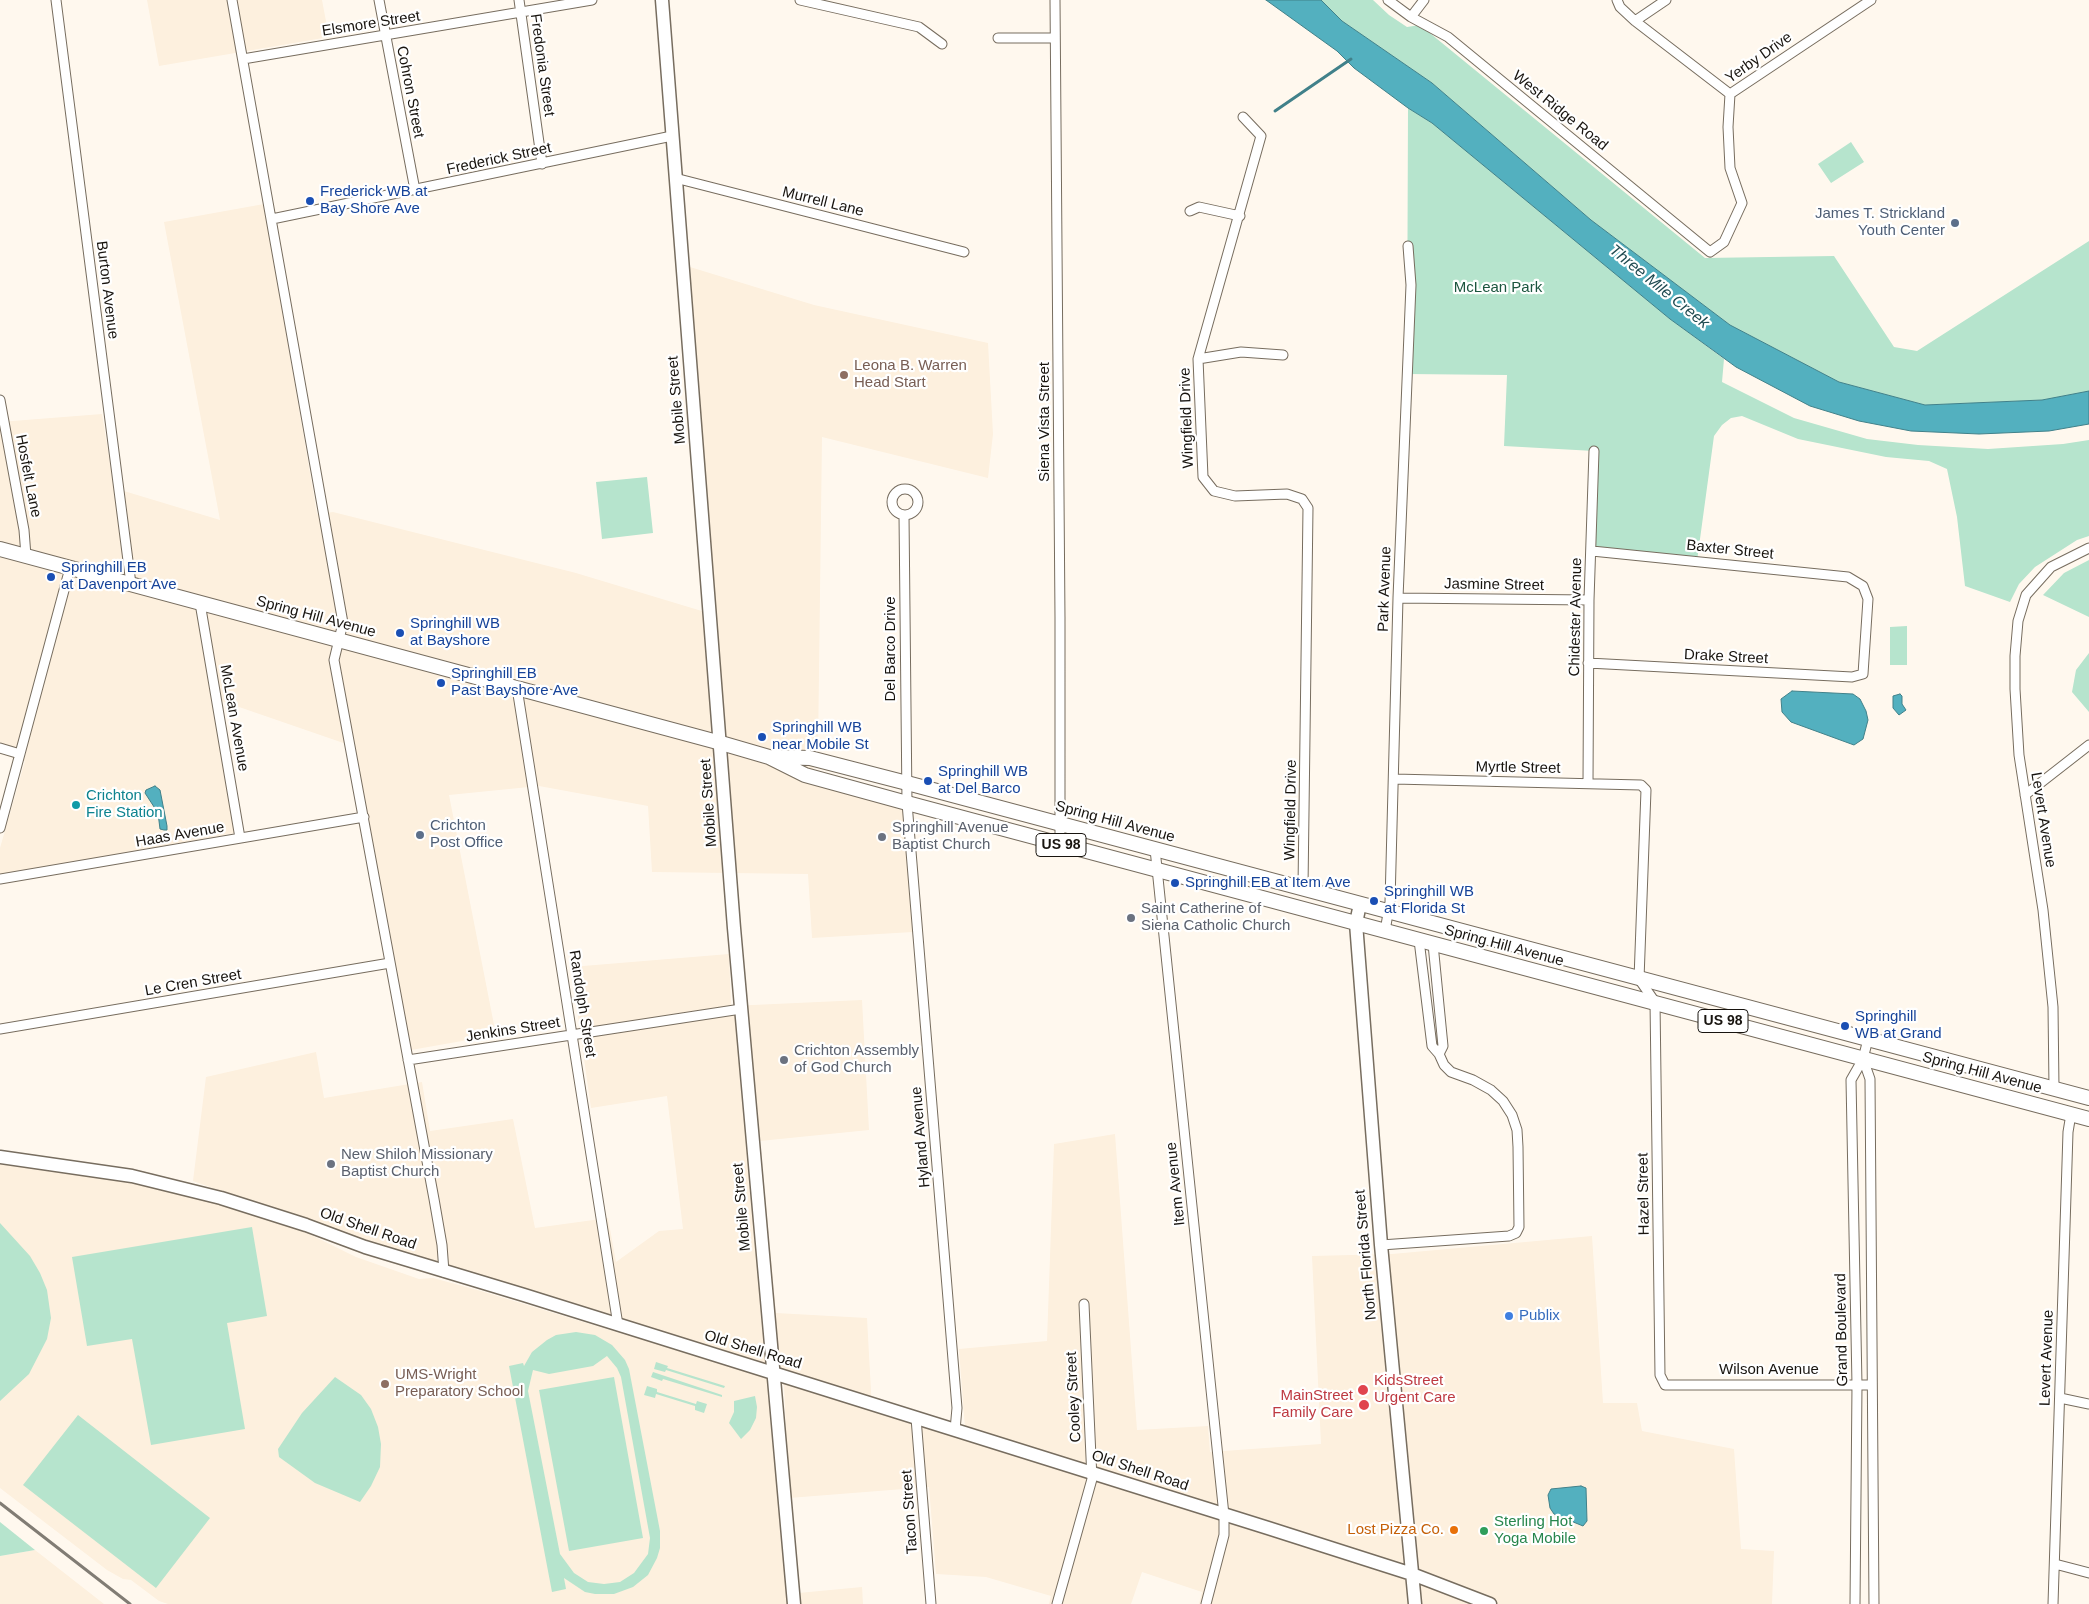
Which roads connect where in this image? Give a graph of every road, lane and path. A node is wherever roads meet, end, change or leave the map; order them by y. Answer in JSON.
{"nodes":[{"id":1,"x":56,"y":0,"type":"edge"},
{"id":2,"x":232,"y":0,"type":"edge"},
{"id":3,"x":379,"y":0,"type":"edge"},
{"id":4,"x":519,"y":0,"type":"edge"},
{"id":5,"x":592,"y":0,"type":"edge"},
{"id":6,"x":662,"y":0,"type":"edge"},
{"id":7,"x":800,"y":0,"type":"edge"},
{"id":8,"x":1055,"y":0,"type":"edge"},
{"id":9,"x":1388,"y":0,"type":"edge"},
{"id":10,"x":1424,"y":0,"type":"edge"},
{"id":11,"x":1617,"y":0,"type":"edge"},
{"id":12,"x":1666,"y":0,"type":"edge"},
{"id":13,"x":1871,"y":0,"type":"edge"},
{"id":14,"x":521,"y":13,"type":"junction"},
{"id":15,"x":1411,"y":16,"type":"junction"},
{"id":16,"x":1635,"y":21,"type":"junction"},
{"id":17,"x":385,"y":35,"type":"junction"},
{"id":18,"x":998,"y":38,"type":"dead end"},
{"id":19,"x":1055,"y":38,"type":"junction"},
{"id":20,"x":942,"y":44,"type":"dead end"},
{"id":21,"x":243,"y":59,"type":"junction"},
{"id":22,"x":1730,"y":94,"type":"junction"},
{"id":23,"x":1243,"y":117,"type":"dead end"},
{"id":24,"x":672,"y":136,"type":"junction"},
{"id":25,"x":542,"y":164,"type":"junction"},
{"id":26,"x":676,"y":178,"type":"junction"},
{"id":27,"x":415,"y":190,"type":"junction"},
{"id":28,"x":1190,"y":211,"type":"dead end"},
{"id":29,"x":1240,"y":216,"type":"junction"},
{"id":30,"x":272,"y":219,"type":"junction"},
{"id":31,"x":1408,"y":246,"type":"dead end"},
{"id":32,"x":964,"y":252,"type":"dead end"},
{"id":33,"x":1710,"y":252,"type":"joint"},
{"id":34,"x":1284,"y":355,"type":"dead end"},
{"id":35,"x":1198,"y":359,"type":"junction"},
{"id":36,"x":0,"y":400,"type":"edge"},
{"id":37,"x":1594,"y":451,"type":"dead end"},
{"id":38,"x":904,"y":515,"type":"dead end"},
{"id":39,"x":2089,"y":548,"type":"edge"},
{"id":40,"x":0,"y":550,"type":"edge"},
{"id":41,"x":1592,"y":551,"type":"junction"},
{"id":42,"x":26,"y":556,"type":"junction"},
{"id":43,"x":70,"y":568,"type":"junction"},
{"id":44,"x":131,"y":584,"type":"junction"},
{"id":45,"x":1398,"y":598,"type":"junction"},
{"id":46,"x":1589,"y":600,"type":"junction"},
{"id":47,"x":200,"y":603,"type":"junction"},
{"id":48,"x":339,"y":640,"type":"junction"},
{"id":49,"x":1588,"y":663,"type":"junction"},
{"id":50,"x":1862,"y":674,"type":"joint"},
{"id":51,"x":517,"y":688,"type":"junction"},
{"id":52,"x":721,"y":743,"type":"junction"},
{"id":53,"x":2089,"y":745,"type":"edge"},
{"id":54,"x":0,"y":748,"type":"edge"},
{"id":55,"x":20,"y":754,"type":"junction"},
{"id":56,"x":769,"y":756,"type":"junction"},
{"id":57,"x":1394,"y":779,"type":"junction"},
{"id":58,"x":907,"y":783,"type":"junction"},
{"id":59,"x":1588,"y":783,"type":"junction"},
{"id":60,"x":2025,"y":795,"type":"junction"},
{"id":61,"x":907,"y":803,"type":"junction"},
{"id":62,"x":364,"y":816,"type":"junction"},
{"id":63,"x":1060,"y":824,"type":"junction"},
{"id":64,"x":0,"y":828,"type":"edge"},
{"id":65,"x":240,"y":838,"type":"junction"},
{"id":66,"x":1060,"y":844,"type":"junction"},
{"id":67,"x":1155,"y":849,"type":"junction"},
{"id":68,"x":1157,"y":870,"type":"junction"},
{"id":69,"x":0,"y":880,"type":"edge"},
{"id":70,"x":1303,"y":887,"type":"junction"},
{"id":71,"x":1360,"y":904,"type":"junction"},
{"id":72,"x":1390,"y":912,"type":"junction"},
{"id":73,"x":1356,"y":924,"type":"junction"},
{"id":74,"x":1385,"y":931,"type":"junction"},
{"id":75,"x":1419,"y":940,"type":"junction"},
{"id":76,"x":1433,"y":944,"type":"junction"},
{"id":77,"x":390,"y":963,"type":"junction"},
{"id":78,"x":1639,"y":979,"type":"junction"},
{"id":79,"x":1655,"y":1002,"type":"junction"},
{"id":80,"x":741,"y":1009,"type":"junction"},
{"id":81,"x":0,"y":1029,"type":"edge"},
{"id":82,"x":573,"y":1035,"type":"junction"},
{"id":83,"x":1868,"y":1039,"type":"junction"},
{"id":84,"x":1439,"y":1054,"type":"junction"},
{"id":85,"x":1863,"y":1059,"type":"junction"},
{"id":86,"x":408,"y":1060,"type":"junction"},
{"id":87,"x":2054,"y":1088,"type":"junction"},
{"id":88,"x":2089,"y":1098,"type":"edge"},
{"id":89,"x":2071,"y":1114,"type":"junction"},
{"id":90,"x":2089,"y":1119,"type":"edge"},
{"id":91,"x":0,"y":1157,"type":"edge"},
{"id":92,"x":1381,"y":1245,"type":"junction"},
{"id":93,"x":444,"y":1272,"type":"junction"},
{"id":94,"x":1084,"y":1304,"type":"dead end"},
{"id":95,"x":618,"y":1325,"type":"junction"},
{"id":96,"x":774,"y":1374,"type":"junction"},
{"id":97,"x":1857,"y":1384,"type":"junction"},
{"id":98,"x":1665,"y":1385,"type":"joint"},
{"id":99,"x":1872,"y":1385,"type":"junction"},
{"id":100,"x":2060,"y":1398,"type":"junction"},
{"id":101,"x":2089,"y":1404,"type":"edge"},
{"id":102,"x":916,"y":1418,"type":"junction"},
{"id":103,"x":956,"y":1430,"type":"junction"},
{"id":104,"x":1092,"y":1473,"type":"junction"},
{"id":105,"x":1224,"y":1515,"type":"junction"},
{"id":106,"x":2055,"y":1564,"type":"junction"},
{"id":107,"x":2089,"y":1573,"type":"edge"},
{"id":108,"x":1412,"y":1574,"type":"junction"},
{"id":109,"x":794,"y":1604,"type":"edge"},
{"id":110,"x":931,"y":1604,"type":"edge"},
{"id":111,"x":1057,"y":1604,"type":"edge"},
{"id":112,"x":1206,"y":1604,"type":"edge"},
{"id":113,"x":1415,"y":1604,"type":"edge"},
{"id":114,"x":1490,"y":1604,"type":"edge"},
{"id":115,"x":1855,"y":1604,"type":"edge"},
{"id":116,"x":1874,"y":1604,"type":"edge"},
{"id":117,"x":2053,"y":1604,"type":"edge"}],
"edges":[{"from":1,"to":44,"type":"street","name":"Burton Avenue"},
{"from":2,"to":21,"type":"street"},
{"from":3,"to":17,"type":"street","name":"Cohron Street"},
{"from":4,"to":14,"type":"street","name":"Fredonia Street"},
{"from":5,"to":14,"type":"street","name":"Elsmore Street"},
{"from":6,"to":24,"type":"street","name":"Mobile Street"},
{"from":7,"to":20,"type":"street"},
{"from":8,"to":19,"type":"street","name":"Siena Vista Street"},
{"from":9,"to":15,"type":"street","name":"West Ridge Road"},
{"from":10,"to":15,"type":"street"},
{"from":11,"to":16,"type":"street"},
{"from":12,"to":16,"type":"street"},
{"from":13,"to":22,"type":"street","name":"Yerby Drive"},
{"from":14,"to":17,"type":"street","name":"Elsmore Street"},
{"from":14,"to":25,"type":"street","name":"Fredonia Street"},
{"from":15,"to":33,"type":"street","name":"West Ridge Road"},
{"from":16,"to":22,"type":"street"},
{"from":17,"to":21,"type":"street","name":"Elsmore Street"},
{"from":17,"to":27,"type":"street","name":"Cohron Street"},
{"from":18,"to":19,"type":"street"},
{"from":19,"to":63,"type":"street","name":"Siena Vista Street"},
{"from":21,"to":30,"type":"street"},
{"from":22,"to":33,"type":"street","name":"Yerby Drive"},
{"from":23,"to":29,"type":"street","name":"Wingfield Drive"},
{"from":24,"to":25,"type":"street","name":"Frederick Street"},
{"from":24,"to":26,"type":"street","name":"Mobile Street"},
{"from":25,"to":27,"type":"street","name":"Frederick Street"},
{"from":26,"to":32,"type":"street","name":"Murrell Lane"},
{"from":26,"to":52,"type":"street","name":"Mobile Street"},
{"from":27,"to":30,"type":"street","name":"Frederick Street"},
{"from":28,"to":29,"type":"street"},
{"from":29,"to":35,"type":"street","name":"Wingfield Drive"},
{"from":30,"to":48,"type":"street"},
{"from":31,"to":45,"type":"street","name":"Park Avenue"},
{"from":34,"to":35,"type":"street"},
{"from":35,"to":70,"type":"street","name":"Wingfield Drive"},
{"from":36,"to":42,"type":"street","name":"Hosfelt Lane"},
{"from":37,"to":41,"type":"street","name":"Chidester Avenue"},
{"from":38,"to":58,"type":"street","name":"Del Barco Drive"},
{"from":39,"to":60,"type":"street","name":"Levert Avenue"},
{"from":40,"to":42,"type":"main road","name":"Spring Hill Avenue","number":"US 98"},
{"from":41,"to":46,"type":"street","name":"Chidester Avenue"},
{"from":41,"to":50,"type":"street","name":"Baxter Street"},
{"from":42,"to":43,"type":"main road","name":"Spring Hill Avenue","number":"US 98"},
{"from":43,"to":44,"type":"main road","name":"Spring Hill Avenue","number":"US 98"},
{"from":43,"to":55,"type":"street"},
{"from":44,"to":47,"type":"main road","name":"Spring Hill Avenue","number":"US 98"},
{"from":45,"to":46,"type":"street","name":"Jasmine Street"},
{"from":45,"to":57,"type":"street","name":"Park Avenue"},
{"from":46,"to":49,"type":"street","name":"Chidester Avenue"},
{"from":47,"to":48,"type":"main road","name":"Spring Hill Avenue","number":"US 98"},
{"from":47,"to":65,"type":"street","name":"McLean Avenue"},
{"from":48,"to":51,"type":"main road","name":"Spring Hill Avenue","number":"US 98"},
{"from":48,"to":62,"type":"street"},
{"from":49,"to":50,"type":"street","name":"Drake Street"},
{"from":49,"to":59,"type":"street","name":"Chidester Avenue"},
{"from":51,"to":52,"type":"main road","name":"Spring Hill Avenue","number":"US 98"},
{"from":51,"to":82,"type":"street","name":"Randolph Street"},
{"from":52,"to":56,"type":"main road","name":"Spring Hill Avenue","number":"US 98"},
{"from":52,"to":80,"type":"street","name":"Mobile Street"},
{"from":53,"to":60,"type":"street"},
{"from":54,"to":55,"type":"street"},
{"from":55,"to":64,"type":"street"},
{"from":56,"to":58,"type":"main road","name":"Spring Hill Avenue","number":"US 98"},
{"from":56,"to":61,"type":"main road","name":"Spring Hill Avenue","number":"US 98"},
{"from":57,"to":59,"type":"street","name":"Myrtle Street"},
{"from":57,"to":72,"type":"street","name":"Park Avenue"},
{"from":58,"to":61,"type":"street","name":"Hyland Avenue"},
{"from":58,"to":63,"type":"main road","name":"Spring Hill Avenue","number":"US 98"},
{"from":59,"to":78,"type":"street","name":"Myrtle Street"},
{"from":60,"to":87,"type":"street","name":"Levert Avenue"},
{"from":61,"to":66,"type":"main road","name":"Spring Hill Avenue","number":"US 98"},
{"from":61,"to":103,"type":"street","name":"Hyland Avenue"},
{"from":62,"to":65,"type":"street","name":"Haas Avenue"},
{"from":62,"to":77,"type":"street"},
{"from":63,"to":66,"type":"street","name":"Siena Vista Street"},
{"from":63,"to":67,"type":"main road","name":"Spring Hill Avenue","number":"US 98"},
{"from":65,"to":69,"type":"street","name":"Haas Avenue"},
{"from":66,"to":68,"type":"main road","name":"Spring Hill Avenue","number":"US 98"},
{"from":67,"to":68,"type":"street","name":"Item Avenue"},
{"from":67,"to":70,"type":"main road","name":"Spring Hill Avenue","number":"US 98"},
{"from":68,"to":73,"type":"main road","name":"Spring Hill Avenue","number":"US 98"},
{"from":68,"to":105,"type":"street","name":"Item Avenue"},
{"from":70,"to":71,"type":"main road","name":"Spring Hill Avenue","number":"US 98"},
{"from":71,"to":72,"type":"main road","name":"Spring Hill Avenue","number":"US 98"},
{"from":71,"to":73,"type":"street","name":"North Florida Street"},
{"from":72,"to":74,"type":"street","name":"Park Avenue"},
{"from":72,"to":78,"type":"main road","name":"Spring Hill Avenue","number":"US 98"},
{"from":73,"to":74,"type":"main road","name":"Spring Hill Avenue","number":"US 98"},
{"from":73,"to":92,"type":"street","name":"North Florida Street"},
{"from":74,"to":75,"type":"main road","name":"Spring Hill Avenue","number":"US 98"},
{"from":75,"to":76,"type":"main road","name":"Spring Hill Avenue","number":"US 98"},
{"from":75,"to":84,"type":"street"},
{"from":76,"to":79,"type":"main road","name":"Spring Hill Avenue","number":"US 98"},
{"from":76,"to":84,"type":"street"},
{"from":77,"to":81,"type":"street","name":"Le Cren Street"},
{"from":77,"to":86,"type":"street"},
{"from":78,"to":79,"type":"street"},
{"from":78,"to":83,"type":"main road","name":"Spring Hill Avenue","number":"US 98"},
{"from":79,"to":85,"type":"main road","name":"Spring Hill Avenue","number":"US 98"},
{"from":79,"to":98,"type":"street","name":"Hazel Street"},
{"from":80,"to":82,"type":"street","name":"Jenkins Street"},
{"from":80,"to":96,"type":"street","name":"Mobile Street"},
{"from":82,"to":86,"type":"street","name":"Jenkins Street"},
{"from":82,"to":95,"type":"street","name":"Randolph Street"},
{"from":83,"to":85,"type":"street","name":"Grand Boulevard"},
{"from":83,"to":87,"type":"main road","name":"Spring Hill Avenue","number":"US 98"},
{"from":84,"to":92,"type":"street"},
{"from":85,"to":89,"type":"main road","name":"Spring Hill Avenue","number":"US 98"},
{"from":85,"to":97,"type":"street","name":"Grand Boulevard"},
{"from":85,"to":99,"type":"street","name":"Grand Boulevard"},
{"from":86,"to":93,"type":"street"},
{"from":87,"to":88,"type":"main road","name":"Spring Hill Avenue","number":"US 98"},
{"from":89,"to":90,"type":"main road","name":"Spring Hill Avenue","number":"US 98"},
{"from":89,"to":100,"type":"street","name":"Levert Avenue"},
{"from":91,"to":93,"type":"street","name":"Old Shell Road"},
{"from":92,"to":108,"type":"street","name":"North Florida Street"},
{"from":93,"to":95,"type":"street","name":"Old Shell Road"},
{"from":94,"to":104,"type":"street","name":"Cooley Street"},
{"from":95,"to":96,"type":"street","name":"Old Shell Road"},
{"from":96,"to":102,"type":"street","name":"Old Shell Road"},
{"from":96,"to":109,"type":"street","name":"Mobile Street"},
{"from":97,"to":98,"type":"street","name":"Wilson Avenue"},
{"from":97,"to":99,"type":"street","name":"Wilson Avenue"},
{"from":97,"to":115,"type":"street","name":"Grand Boulevard"},
{"from":99,"to":116,"type":"street","name":"Grand Boulevard"},
{"from":100,"to":101,"type":"street"},
{"from":100,"to":106,"type":"street","name":"Levert Avenue"},
{"from":102,"to":103,"type":"street","name":"Old Shell Road"},
{"from":102,"to":110,"type":"street","name":"Tacon Street"},
{"from":103,"to":104,"type":"street","name":"Old Shell Road"},
{"from":104,"to":105,"type":"street","name":"Old Shell Road"},
{"from":104,"to":111,"type":"street","name":"Cooley Street"},
{"from":105,"to":108,"type":"street","name":"Old Shell Road"},
{"from":105,"to":112,"type":"street","name":"Item Avenue"},
{"from":106,"to":107,"type":"street"},
{"from":106,"to":117,"type":"street","name":"Levert Avenue"},
{"from":108,"to":113,"type":"street","name":"North Florida Street"},
{"from":108,"to":114,"type":"street","name":"Old Shell Road"}]}
